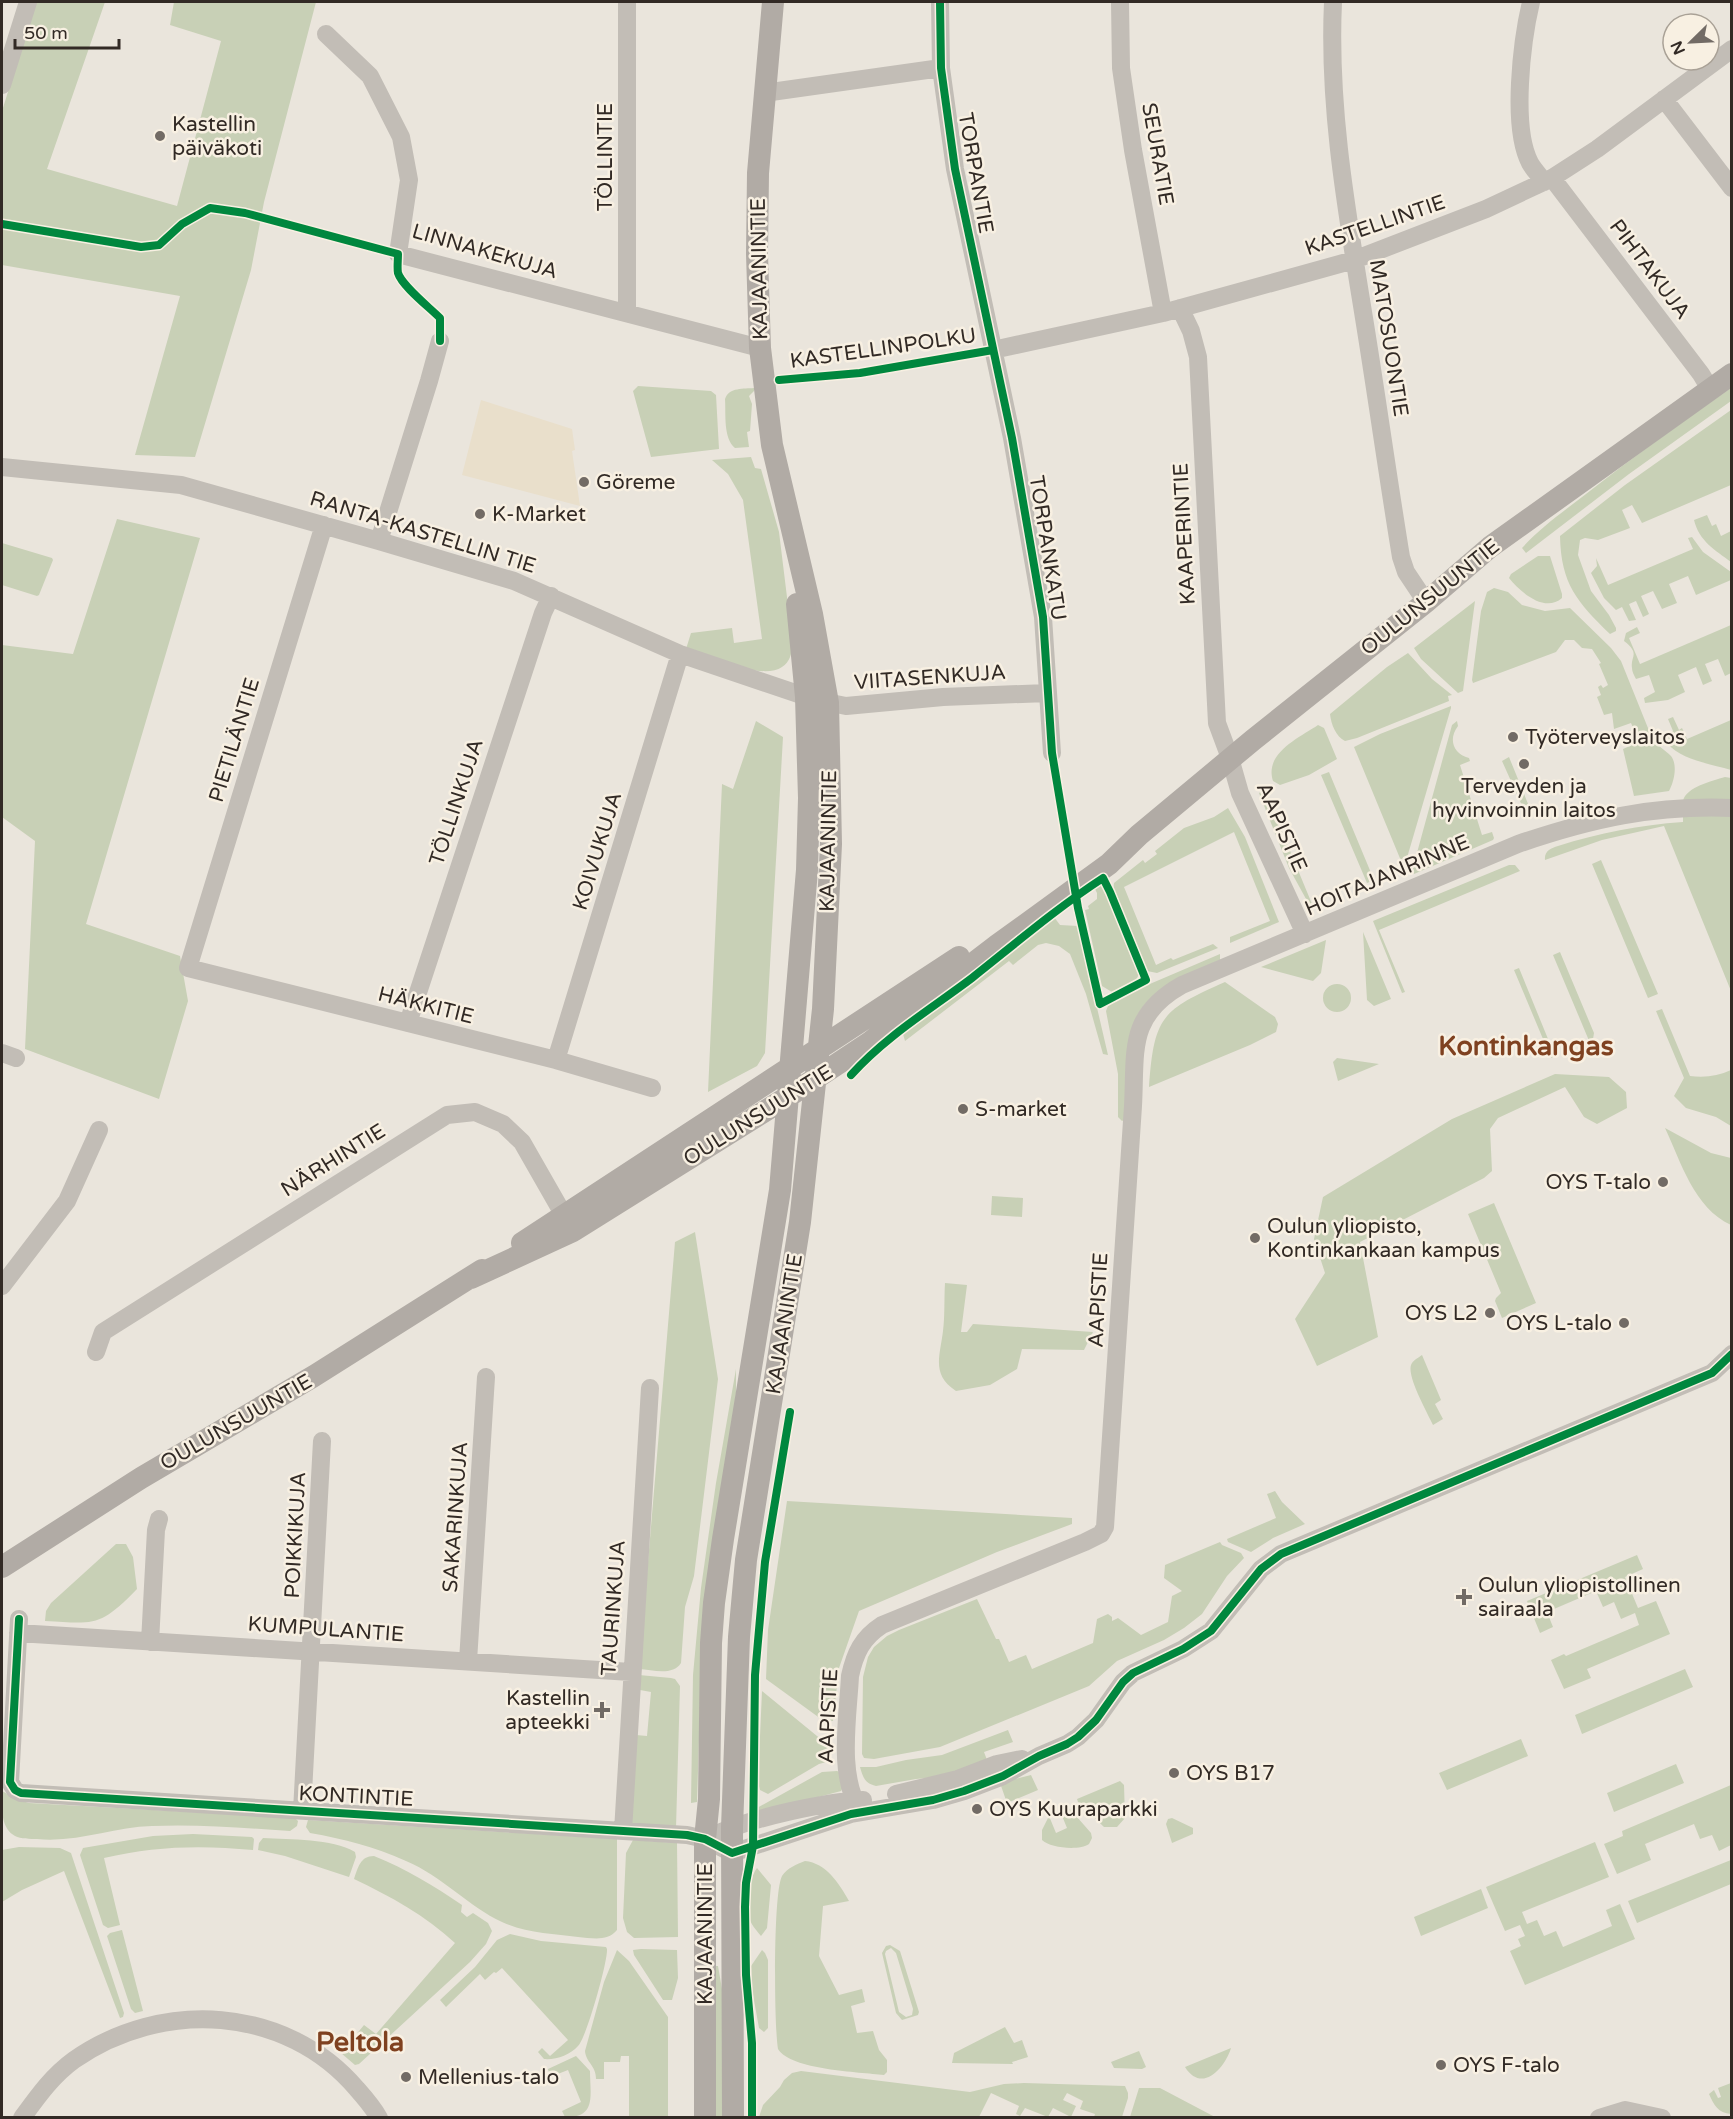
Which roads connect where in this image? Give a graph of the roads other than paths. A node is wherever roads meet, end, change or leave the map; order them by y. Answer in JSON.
{"nodes":[{"id":1,"x":28,"y":2,"type":"edge"},
{"id":2,"x":627,"y":2,"type":"edge"},
{"id":3,"x":773,"y":2,"type":"edge"},
{"id":4,"x":940,"y":2,"type":"edge"},
{"id":5,"x":1120,"y":2,"type":"edge"},
{"id":6,"x":1333,"y":2,"type":"edge"},
{"id":7,"x":1531,"y":2,"type":"edge"},
{"id":8,"x":326,"y":34,"type":"dead end"},
{"id":9,"x":1731,"y":49,"type":"edge"},
{"id":10,"x":941,"y":68,"type":"junction"},
{"id":11,"x":2,"y":85,"type":"edge"},
{"id":12,"x":764,"y":93,"type":"junction"},
{"id":13,"x":1665,"y":99,"type":"junction"},
{"id":14,"x":1548,"y":180,"type":"junction"},
{"id":15,"x":1731,"y":188,"type":"edge"},
{"id":16,"x":1354,"y":260,"type":"junction"},
{"id":17,"x":1171,"y":310,"type":"junction"},
{"id":18,"x":627,"y":312,"type":"junction"},
{"id":19,"x":440,"y":340,"type":"dead end"},
{"id":20,"x":760,"y":348,"type":"junction"},
{"id":21,"x":993,"y":350,"type":"junction"},
{"id":22,"x":1731,"y":374,"type":"edge"},
{"id":23,"x":1710,"y":389,"type":"junction"},
{"id":24,"x":2,"y":467,"type":"edge"},
{"id":25,"x":324,"y":525,"type":"junction"},
{"id":26,"x":379,"y":541,"type":"junction"},
{"id":27,"x":550,"y":596,"type":"junction"},
{"id":28,"x":1426,"y":602,"type":"junction"},
{"id":29,"x":680,"y":654,"type":"junction"},
{"id":30,"x":1047,"y":693,"type":"junction"},
{"id":31,"x":817,"y":700,"type":"junction"},
{"id":32,"x":1052,"y":753,"type":"dead end"},
{"id":33,"x":1230,"y":758,"type":"junction"},
{"id":34,"x":1731,"y":808,"type":"edge"},
{"id":35,"x":1139,"y":835,"type":"junction"},
{"id":36,"x":1305,"y":934,"type":"junction"},
{"id":37,"x":188,"y":968,"type":"joint"},
{"id":38,"x":408,"y":1023,"type":"junction"},
{"id":39,"x":819,"y":1048,"type":"junction"},
{"id":40,"x":556,"y":1060,"type":"junction"},
{"id":41,"x":792,"y":1067,"type":"junction"},
{"id":42,"x":816,"y":1078,"type":"junction"},
{"id":43,"x":652,"y":1088,"type":"dead end"},
{"id":44,"x":789,"y":1096,"type":"junction"},
{"id":45,"x":99,"y":1130,"type":"dead end"},
{"id":46,"x":568,"y":1223,"type":"junction"},
{"id":47,"x":2,"y":1286,"type":"edge"},
{"id":48,"x":96,"y":1352,"type":"dead end"},
{"id":49,"x":1731,"y":1354,"type":"edge"},
{"id":50,"x":486,"y":1377,"type":"dead end"},
{"id":51,"x":650,"y":1388,"type":"dead end"},
{"id":52,"x":322,"y":1441,"type":"dead end"},
{"id":53,"x":159,"y":1519,"type":"dead end"},
{"id":54,"x":2,"y":1568,"type":"edge"},
{"id":55,"x":150,"y":1642,"type":"junction"},
{"id":56,"x":312,"y":1650,"type":"junction"},
{"id":57,"x":468,"y":1661,"type":"junction"},
{"id":58,"x":631,"y":1672,"type":"junction"},
{"id":59,"x":10,"y":1782,"type":"joint"},
{"id":60,"x":855,"y":1809,"type":"junction"},
{"id":61,"x":302,"y":1811,"type":"junction"},
{"id":62,"x":732,"y":1828,"type":"junction"},
{"id":63,"x":623,"y":1831,"type":"junction"},
{"id":64,"x":705,"y":1839,"type":"junction"},
{"id":65,"x":732,"y":1853,"type":"junction"},
{"id":66,"x":22,"y":2118,"type":"edge"},
{"id":67,"x":379,"y":2118,"type":"edge"},
{"id":68,"x":705,"y":2118,"type":"edge"},
{"id":69,"x":733,"y":2118,"type":"edge"},
{"id":70,"x":1599,"y":2118,"type":"edge"},
{"id":71,"x":1662,"y":2118,"type":"edge"}],
"edges":[{"from":1,"to":11,"type":"street"},
{"from":2,"to":18,"type":"street","name":"TÖLLINTIE"},
{"from":3,"to":12,"type":"main road","name":"KAJAANINTIE"},
{"from":4,"to":10,"type":"street","name":"TORPANTIE"},
{"from":5,"to":17,"type":"street","name":"SEURATIE"},
{"from":6,"to":16,"type":"street","name":"MATOSUONTIE"},
{"from":7,"to":14,"type":"street","name":"PIHTAKUJA"},
{"from":8,"to":18,"type":"street","name":"LINNAKEKUJA"},
{"from":9,"to":13,"type":"street","name":"KASTELLINTIE"},
{"from":10,"to":12,"type":"street"},
{"from":10,"to":21,"type":"street","name":"TORPANTIE"},
{"from":12,"to":20,"type":"main road","name":"KAJAANINTIE"},
{"from":13,"to":14,"type":"street","name":"KASTELLINTIE"},
{"from":13,"to":15,"type":"street"},
{"from":14,"to":16,"type":"street","name":"KASTELLINTIE"},
{"from":14,"to":23,"type":"street","name":"PIHTAKUJA"},
{"from":16,"to":17,"type":"street","name":"KASTELLINTIE"},
{"from":16,"to":28,"type":"street","name":"MATOSUONTIE"},
{"from":17,"to":21,"type":"street","name":"KASTELLINTIE"},
{"from":17,"to":33,"type":"street","name":"KAAPERINTIE"},
{"from":18,"to":20,"type":"street","name":"LINNAKEKUJA"},
{"from":19,"to":26,"type":"street"},
{"from":20,"to":31,"type":"main road","name":"KAJAANINTIE"},
{"from":21,"to":30,"type":"street","name":"TORPANKATU"},
{"from":22,"to":23,"type":"main road","name":"OULUNSUUNTIE"},
{"from":23,"to":28,"type":"main road","name":"OULUNSUUNTIE"},
{"from":24,"to":25,"type":"street","name":"RANTA-KASTELLIN TIE"},
{"from":25,"to":26,"type":"street","name":"RANTA-KASTELLIN TIE"},
{"from":25,"to":37,"type":"street","name":"PIETILÄNTIE"},
{"from":26,"to":27,"type":"street","name":"RANTA-KASTELLIN TIE"},
{"from":27,"to":29,"type":"street","name":"RANTA-KASTELLIN TIE"},
{"from":27,"to":38,"type":"street","name":"TÖLLINKUJA"},
{"from":28,"to":33,"type":"main road","name":"OULUNSUUNTIE"},
{"from":29,"to":31,"type":"street","name":"RANTA-KASTELLIN TIE"},
{"from":29,"to":40,"type":"street","name":"KOIVUKUJA"},
{"from":30,"to":31,"type":"street","name":"VIITASENKUJA"},
{"from":30,"to":32,"type":"street","name":"TORPANKATU"},
{"from":31,"to":39,"type":"main road","name":"KAJAANINTIE"},
{"from":31,"to":41,"type":"main road","name":"KAJAANINTIE"},
{"from":33,"to":35,"type":"main road","name":"OULUNSUUNTIE"},
{"from":33,"to":36,"type":"street","name":"AAPISTIE"},
{"from":34,"to":36,"type":"street","name":"HOITAJANRINNE"},
{"from":35,"to":39,"type":"main road","name":"OULUNSUUNTIE"},
{"from":35,"to":42,"type":"main road","name":"OULUNSUUNTIE"},
{"from":36,"to":60,"type":"street","name":"AAPISTIE"},
{"from":37,"to":38,"type":"street","name":"HÄKKITIE"},
{"from":38,"to":40,"type":"street","name":"HÄKKITIE"},
{"from":39,"to":41,"type":"main road","name":"OULUNSUUNTIE"},
{"from":39,"to":42,"type":"main road","name":"KAJAANINTIE"},
{"from":40,"to":43,"type":"street","name":"HÄKKITIE"},
{"from":41,"to":44,"type":"main road","name":"KAJAANINTIE"},
{"from":41,"to":46,"type":"main road","name":"OULUNSUUNTIE"},
{"from":42,"to":44,"type":"main road","name":"OULUNSUUNTIE"},
{"from":42,"to":62,"type":"main road","name":"KAJAANINTIE"},
{"from":44,"to":46,"type":"main road","name":"OULUNSUUNTIE"},
{"from":44,"to":64,"type":"main road","name":"KAJAANINTIE"},
{"from":45,"to":47,"type":"street"},
{"from":46,"to":48,"type":"street","name":"NÄRHINTIE"},
{"from":46,"to":54,"type":"main road","name":"OULUNSUUNTIE"},
{"from":49,"to":60,"type":"street"},
{"from":50,"to":57,"type":"street","name":"SAKARINKUJA"},
{"from":51,"to":58,"type":"street","name":"TAURINKUJA"},
{"from":52,"to":56,"type":"street","name":"POIKKIKUJA"},
{"from":53,"to":55,"type":"street"},
{"from":55,"to":56,"type":"street","name":"KUMPULANTIE"},
{"from":55,"to":59,"type":"street","name":"KUMPULANTIE"},
{"from":56,"to":57,"type":"street","name":"KUMPULANTIE"},
{"from":56,"to":61,"type":"street","name":"POIKKIKUJA"},
{"from":57,"to":58,"type":"street","name":"KUMPULANTIE"},
{"from":58,"to":63,"type":"street","name":"TAURINKUJA"},
{"from":59,"to":61,"type":"street","name":"KONTINTIE"},
{"from":60,"to":62,"type":"street"},
{"from":60,"to":65,"type":"street"},
{"from":61,"to":63,"type":"street","name":"KONTINTIE"},
{"from":62,"to":64,"type":"street"},
{"from":62,"to":65,"type":"main road","name":"KAJAANINTIE"},
{"from":63,"to":64,"type":"street","name":"KONTINTIE"},
{"from":64,"to":65,"type":"street"},
{"from":64,"to":68,"type":"main road","name":"KAJAANINTIE"},
{"from":65,"to":69,"type":"main road","name":"KAJAANINTIE"},
{"from":66,"to":67,"type":"street"},
{"from":70,"to":71,"type":"street"}]}
